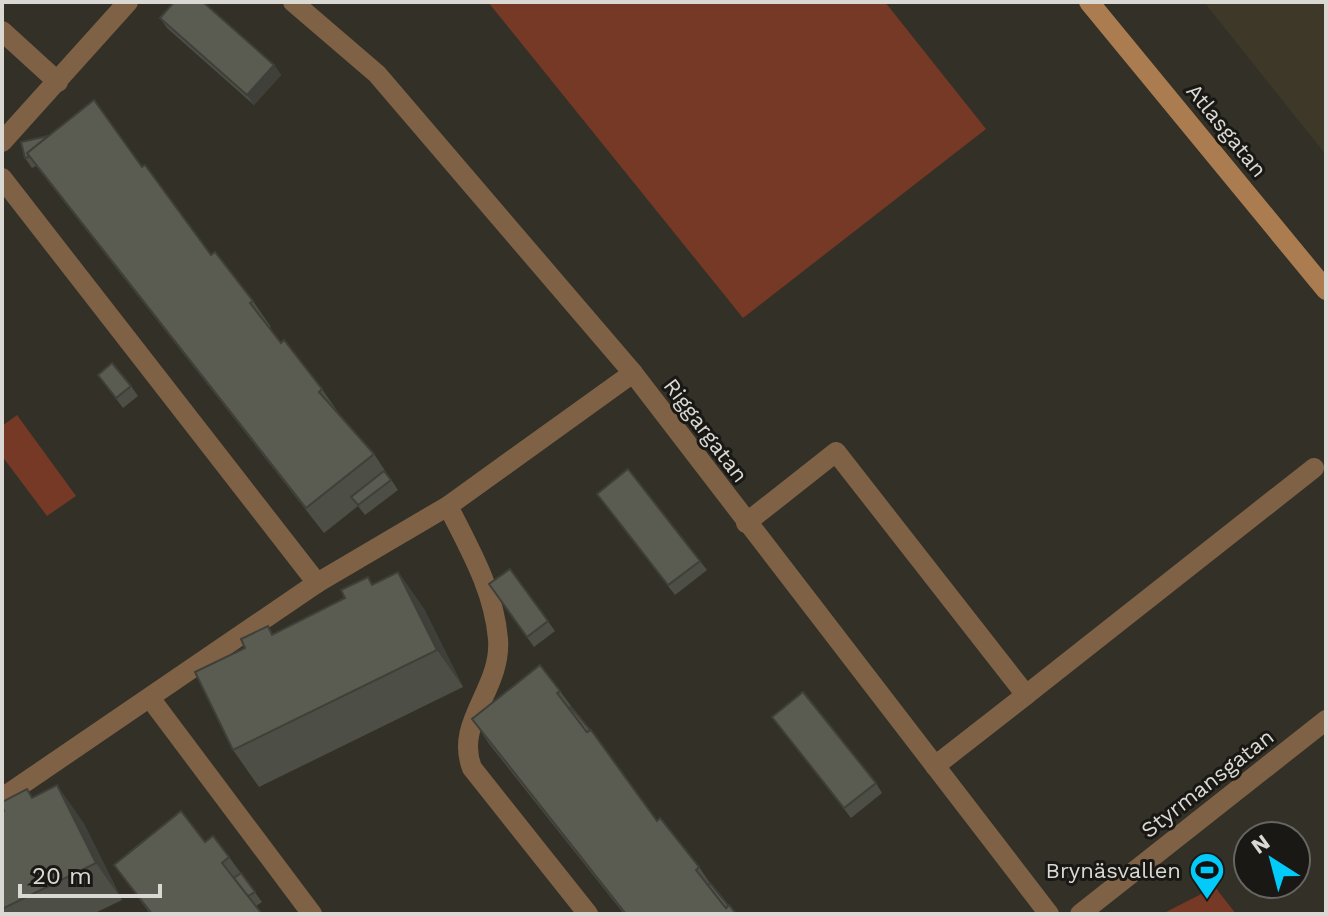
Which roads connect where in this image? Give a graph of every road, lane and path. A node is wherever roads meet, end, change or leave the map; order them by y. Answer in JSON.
{"nodes":[{"id":1,"x":128,"y":2,"type":"edge"},
{"id":2,"x":293,"y":2,"type":"edge"},
{"id":3,"x":1089,"y":2,"type":"edge"},
{"id":4,"x":2,"y":31,"type":"edge"},
{"id":5,"x":58,"y":82,"type":"junction"},
{"id":6,"x":2,"y":142,"type":"edge"},
{"id":7,"x":2,"y":178,"type":"edge"},
{"id":8,"x":1326,"y":290,"type":"edge"},
{"id":9,"x":633,"y":373,"type":"junction"},
{"id":10,"x":1314,"y":468,"type":"dead end"},
{"id":11,"x":448,"y":506,"type":"junction"},
{"id":12,"x":746,"y":523,"type":"junction"},
{"id":13,"x":317,"y":583,"type":"junction"},
{"id":14,"x":1026,"y":695,"type":"junction"},
{"id":15,"x":150,"y":698,"type":"junction"},
{"id":16,"x":1326,"y":720,"type":"edge"},
{"id":17,"x":935,"y":766,"type":"junction"},
{"id":18,"x":2,"y":798,"type":"edge"},
{"id":19,"x":312,"y":914,"type":"edge"},
{"id":20,"x":588,"y":914,"type":"edge"},
{"id":21,"x":1049,"y":914,"type":"edge"},
{"id":22,"x":1080,"y":914,"type":"edge"}],
"edges":[{"from":1,"to":5,"type":"street"},
{"from":2,"to":9,"type":"street","name":"Riggargatan"},
{"from":3,"to":8,"type":"street","name":"Atlasgatan"},
{"from":4,"to":5,"type":"street"},
{"from":5,"to":6,"type":"street"},
{"from":7,"to":13,"type":"street"},
{"from":9,"to":11,"type":"street"},
{"from":9,"to":12,"type":"street","name":"Riggargatan"},
{"from":10,"to":14,"type":"street"},
{"from":11,"to":13,"type":"street"},
{"from":11,"to":20,"type":"street"},
{"from":12,"to":14,"type":"street"},
{"from":12,"to":17,"type":"street","name":"Riggargatan"},
{"from":13,"to":15,"type":"street"},
{"from":14,"to":17,"type":"street"},
{"from":15,"to":18,"type":"street"},
{"from":15,"to":19,"type":"street"},
{"from":16,"to":22,"type":"street","name":"Styrmansgatan"},
{"from":17,"to":21,"type":"street","name":"Riggargatan"}]}
